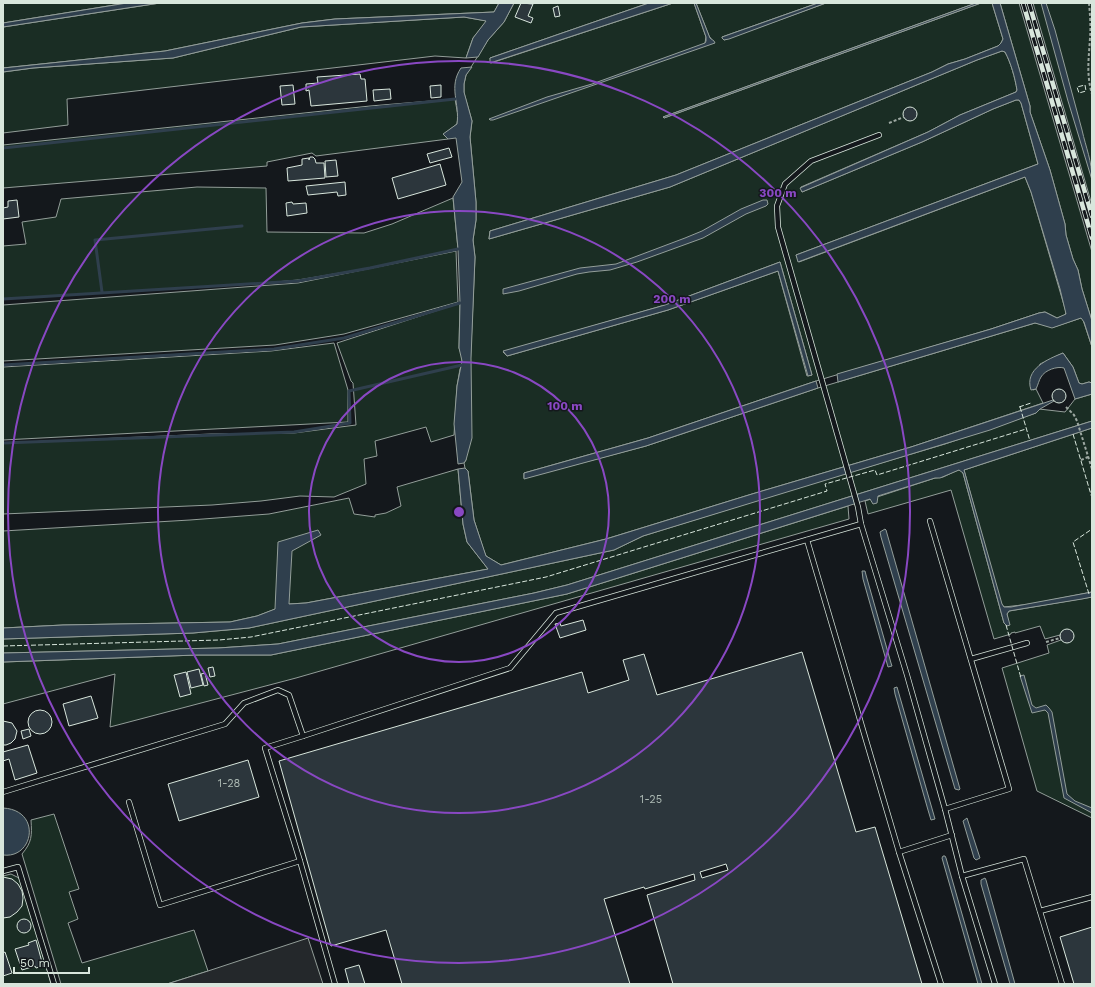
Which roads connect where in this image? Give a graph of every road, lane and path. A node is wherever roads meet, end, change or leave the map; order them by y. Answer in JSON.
{"nodes":[{"id":1,"x":1089,"y":3,"type":"edge"},
{"id":2,"x":1092,"y":94,"type":"edge"},
{"id":3,"x":904,"y":117,"type":"dead end"},
{"id":4,"x":889,"y":123,"type":"dead end"},
{"id":5,"x":879,"y":135,"type":"dead end"},
{"id":6,"x":1066,"y":407,"type":"dead end"},
{"id":7,"x":1088,"y":457,"type":"junction"},
{"id":8,"x":1081,"y":460,"type":"dead end"},
{"id":9,"x":1092,"y":469,"type":"edge"},
{"id":10,"x":930,"y":521,"type":"dead end"},
{"id":11,"x":861,"y":524,"type":"junction"},
{"id":12,"x":807,"y":540,"type":"junction"},
{"id":13,"x":1060,"y":638,"type":"dead end"},
{"id":14,"x":1046,"y":642,"type":"dead end"},
{"id":15,"x":1027,"y":643,"type":"dead end"},
{"id":16,"x":971,"y":659,"type":"junction"},
{"id":17,"x":303,"y":736,"type":"junction"},
{"id":18,"x":3,"y":792,"type":"edge"},
{"id":19,"x":128,"y":802,"type":"dead end"},
{"id":20,"x":946,"y":809,"type":"junction"},
{"id":21,"x":952,"y":834,"type":"junction"},
{"id":22,"x":900,"y":852,"type":"junction"},
{"id":23,"x":300,"y":862,"type":"junction"},
{"id":24,"x":3,"y":871,"type":"edge"},
{"id":25,"x":962,"y":876,"type":"junction"},
{"id":26,"x":1092,"y":897,"type":"edge"},
{"id":27,"x":1040,"y":911,"type":"junction"},
{"id":28,"x":54,"y":984,"type":"edge"},
{"id":29,"x":335,"y":984,"type":"edge"},
{"id":30,"x":941,"y":984,"type":"edge"},
{"id":31,"x":995,"y":984,"type":"edge"},
{"id":32,"x":1062,"y":984,"type":"edge"}],
"edges":[{"from":1,"to":2,"type":"path"},
{"from":3,"to":4,"type":"path"},
{"from":5,"to":11,"type":"lane"},
{"from":6,"to":7,"type":"path"},
{"from":7,"to":8,"type":"path"},
{"from":7,"to":9,"type":"path"},
{"from":10,"to":16,"type":"lane"},
{"from":11,"to":12,"type":"lane"},
{"from":11,"to":20,"type":"lane"},
{"from":12,"to":17,"type":"lane"},
{"from":12,"to":22,"type":"lane"},
{"from":13,"to":14,"type":"path"},
{"from":15,"to":16,"type":"lane"},
{"from":16,"to":20,"type":"lane"},
{"from":17,"to":18,"type":"lane"},
{"from":17,"to":23,"type":"lane"},
{"from":19,"to":23,"type":"lane"},
{"from":20,"to":21,"type":"lane"},
{"from":21,"to":22,"type":"lane"},
{"from":21,"to":25,"type":"lane"},
{"from":22,"to":30,"type":"lane"},
{"from":23,"to":29,"type":"lane"},
{"from":24,"to":28,"type":"lane"},
{"from":25,"to":27,"type":"lane"},
{"from":25,"to":31,"type":"lane"},
{"from":26,"to":27,"type":"lane"},
{"from":27,"to":32,"type":"lane"}]}
